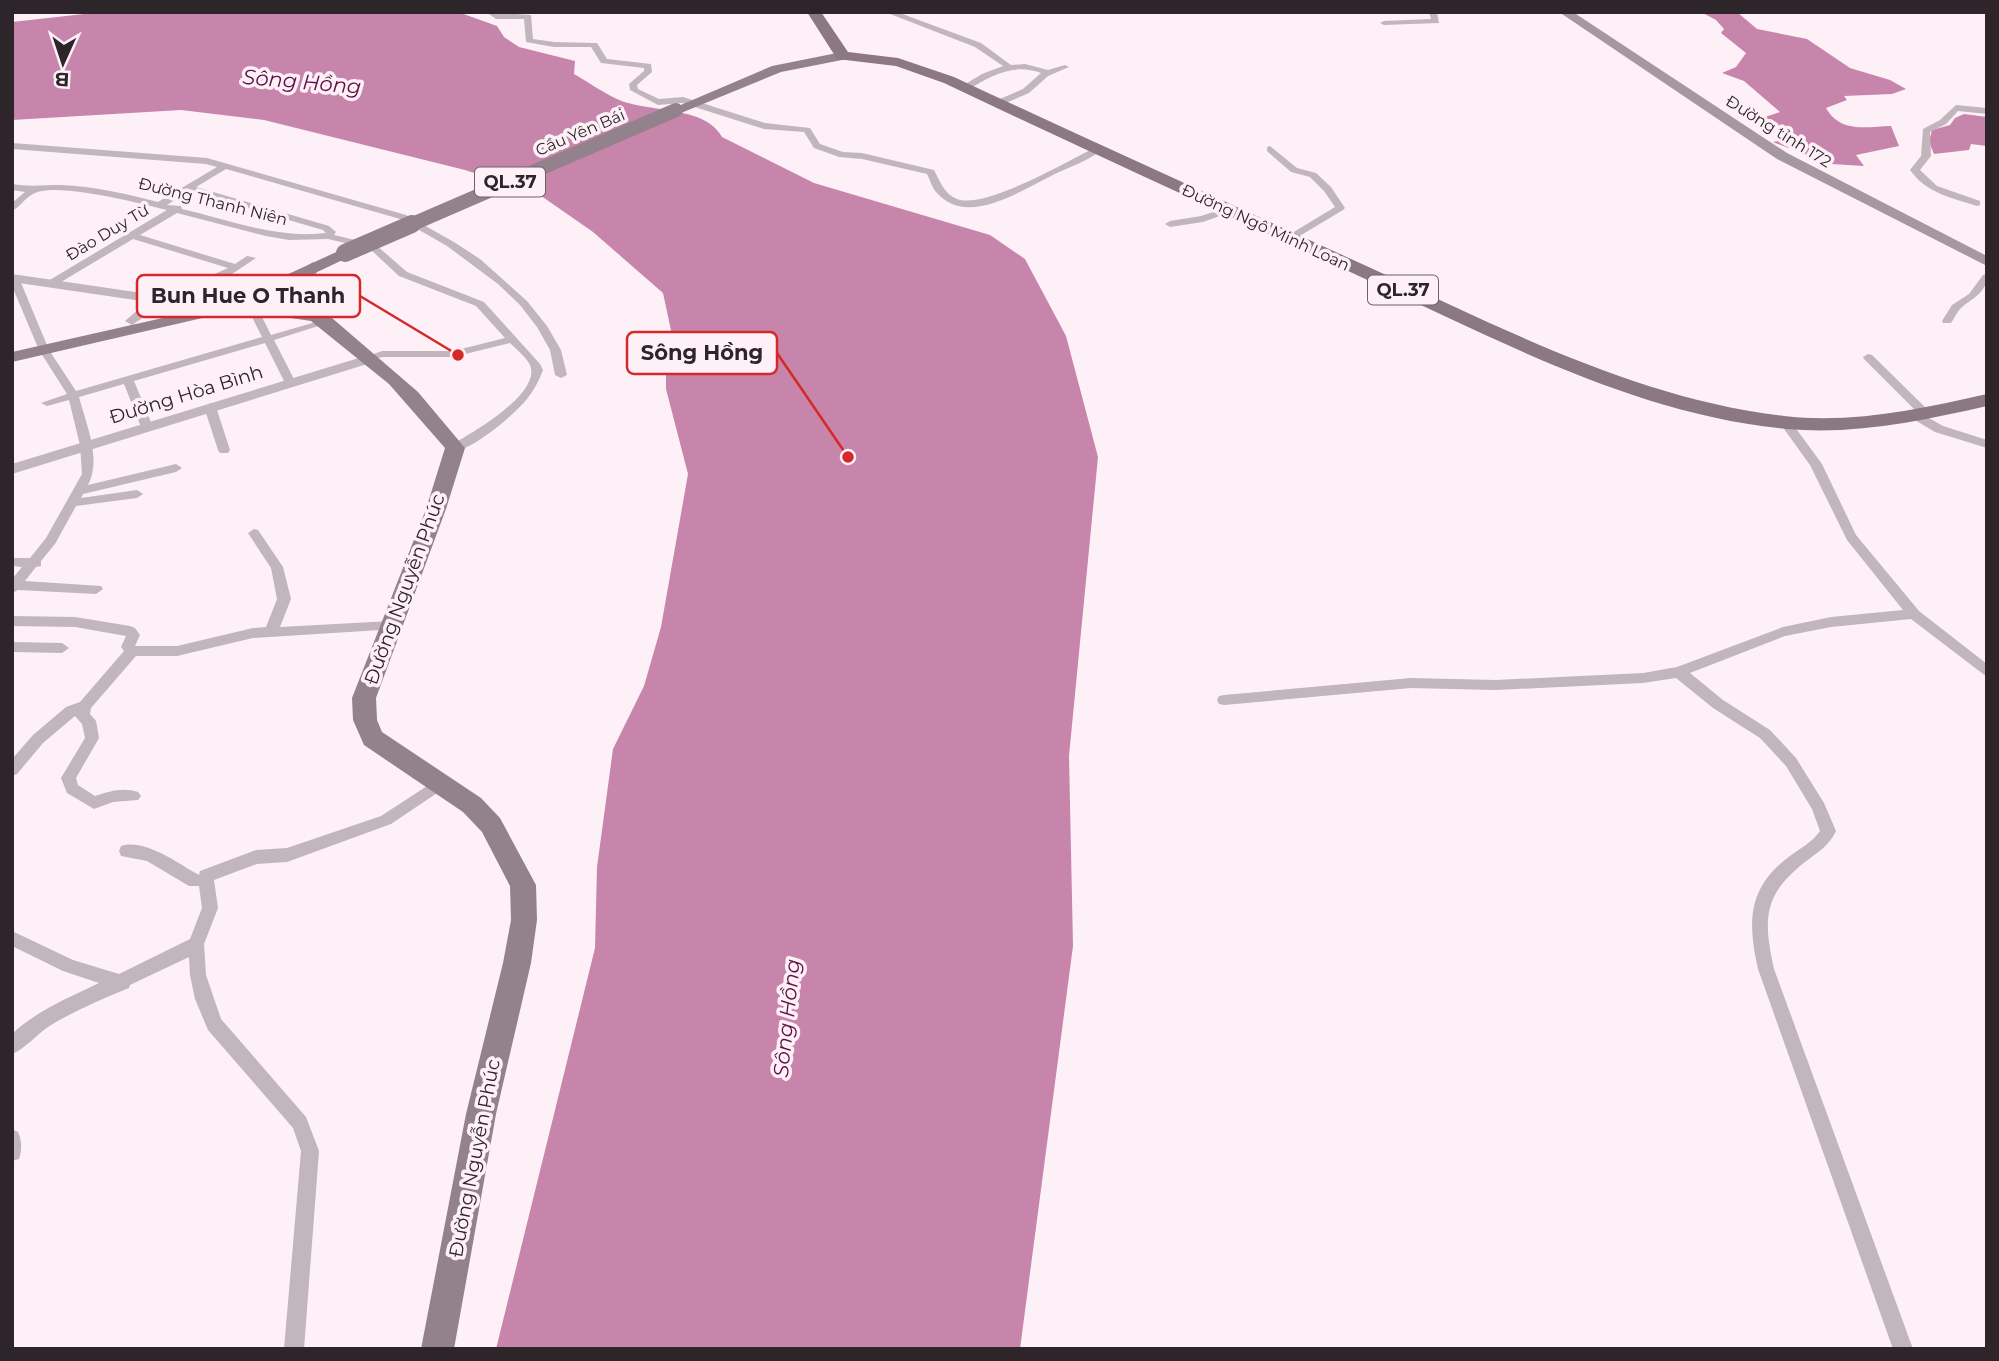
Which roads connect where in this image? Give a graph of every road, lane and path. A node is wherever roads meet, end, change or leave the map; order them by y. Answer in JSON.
{"nodes":[{"id":1,"x":490,"y":12,"type":"edge"},
{"id":2,"x":814,"y":12,"type":"edge"},
{"id":3,"x":889,"y":12,"type":"edge"},
{"id":4,"x":1433,"y":12,"type":"edge"},
{"id":5,"x":1564,"y":12,"type":"edge"},
{"id":6,"x":1384,"y":23,"type":"dead end"},
{"id":7,"x":842,"y":56,"type":"junction"},
{"id":8,"x":1008,"y":66,"type":"junction"},
{"id":9,"x":1065,"y":67,"type":"dead end"},
{"id":10,"x":1048,"y":73,"type":"junction"},
{"id":11,"x":965,"y":88,"type":"junction"},
{"id":12,"x":693,"y":103,"type":"junction"},
{"id":13,"x":998,"y":103,"type":"junction"},
{"id":14,"x":676,"y":110,"type":"joint"},
{"id":15,"x":1987,"y":111,"type":"edge"},
{"id":16,"x":12,"y":146,"type":"edge"},
{"id":17,"x":1099,"y":149,"type":"junction"},
{"id":18,"x":1270,"y":149,"type":"dead end"},
{"id":19,"x":225,"y":166,"type":"junction"},
{"id":20,"x":12,"y":187,"type":"edge"},
{"id":21,"x":188,"y":188,"type":"junction"},
{"id":22,"x":32,"y":190,"type":"junction"},
{"id":23,"x":161,"y":204,"type":"junction"},
{"id":24,"x":1979,"y":205,"type":"edge"},
{"id":25,"x":12,"y":208,"type":"edge"},
{"id":26,"x":178,"y":208,"type":"junction"},
{"id":27,"x":1228,"y":210,"type":"junction"},
{"id":28,"x":1170,"y":224,"type":"dead end"},
{"id":29,"x":135,"y":236,"type":"junction"},
{"id":30,"x":328,"y":236,"type":"junction"},
{"id":31,"x":1290,"y":238,"type":"junction"},
{"id":32,"x":251,"y":258,"type":"dead end"},
{"id":33,"x":1987,"y":261,"type":"edge"},
{"id":34,"x":236,"y":267,"type":"junction"},
{"id":35,"x":313,"y":267,"type":"junction"},
{"id":36,"x":289,"y":277,"type":"joint"},
{"id":37,"x":1987,"y":277,"type":"edge"},
{"id":38,"x":13,"y":278,"type":"edge"},
{"id":39,"x":52,"y":283,"type":"junction"},
{"id":40,"x":149,"y":298,"type":"junction"},
{"id":41,"x":169,"y":298,"type":"junction"},
{"id":42,"x":229,"y":302,"type":"junction"},
{"id":43,"x":321,"y":319,"type":"junction"},
{"id":44,"x":132,"y":321,"type":"junction"},
{"id":45,"x":1947,"y":321,"type":"dead end"},
{"id":46,"x":268,"y":339,"type":"junction"},
{"id":47,"x":512,"y":339,"type":"junction"},
{"id":48,"x":41,"y":346,"type":"junction"},
{"id":49,"x":12,"y":347,"type":"edge"},
{"id":50,"x":12,"y":357,"type":"edge"},
{"id":51,"x":1868,"y":357,"type":"dead end"},
{"id":52,"x":372,"y":358,"type":"junction"},
{"id":53,"x":561,"y":375,"type":"dead end"},
{"id":54,"x":128,"y":380,"type":"junction"},
{"id":55,"x":290,"y":383,"type":"junction"},
{"id":56,"x":73,"y":396,"type":"junction"},
{"id":57,"x":1987,"y":400,"type":"edge"},
{"id":58,"x":47,"y":403,"type":"dead end"},
{"id":59,"x":210,"y":407,"type":"junction"},
{"id":60,"x":1921,"y":415,"type":"junction"},
{"id":61,"x":1785,"y":422,"type":"junction"},
{"id":62,"x":146,"y":427,"type":"junction"},
{"id":63,"x":1987,"y":444,"type":"edge"},
{"id":64,"x":86,"y":445,"type":"junction"},
{"id":65,"x":454,"y":447,"type":"junction"},
{"id":66,"x":224,"y":450,"type":"dead end"},
{"id":67,"x":176,"y":468,"type":"dead end"},
{"id":68,"x":12,"y":469,"type":"edge"},
{"id":69,"x":79,"y":491,"type":"junction"},
{"id":70,"x":137,"y":494,"type":"dead end"},
{"id":71,"x":72,"y":503,"type":"junction"},
{"id":72,"x":254,"y":533,"type":"dead end"},
{"id":73,"x":12,"y":562,"type":"edge"},
{"id":74,"x":36,"y":563,"type":"junction"},
{"id":75,"x":13,"y":586,"type":"edge"},
{"id":76,"x":96,"y":589,"type":"dead end"},
{"id":77,"x":1914,"y":614,"type":"junction"},
{"id":78,"x":12,"y":621,"type":"edge"},
{"id":79,"x":391,"y":626,"type":"junction"},
{"id":80,"x":271,"y":632,"type":"junction"},
{"id":81,"x":12,"y":647,"type":"edge"},
{"id":82,"x":62,"y":648,"type":"dead end"},
{"id":83,"x":132,"y":651,"type":"junction"},
{"id":84,"x":1679,"y":672,"type":"junction"},
{"id":85,"x":1987,"y":672,"type":"edge"},
{"id":86,"x":1224,"y":700,"type":"dead end"},
{"id":87,"x":85,"y":706,"type":"junction"},
{"id":88,"x":13,"y":769,"type":"edge"},
{"id":89,"x":442,"y":783,"type":"junction"},
{"id":90,"x":132,"y":796,"type":"dead end"},
{"id":91,"x":127,"y":851,"type":"dead end"},
{"id":92,"x":195,"y":881,"type":"dead end"},
{"id":93,"x":12,"y":938,"type":"edge"},
{"id":94,"x":196,"y":944,"type":"junction"},
{"id":95,"x":123,"y":983,"type":"junction"},
{"id":96,"x":12,"y":1046,"type":"edge"},
{"id":97,"x":12,"y":1138,"type":"edge"},
{"id":98,"x":12,"y":1152,"type":"edge"},
{"id":99,"x":294,"y":1349,"type":"edge"},
{"id":100,"x":437,"y":1349,"type":"edge"},
{"id":101,"x":1903,"y":1349,"type":"edge"}],
"edges":[{"from":1,"to":12,"type":"street"},
{"from":2,"to":7,"type":"highway"},
{"from":3,"to":8,"type":"street"},
{"from":4,"to":6,"type":"street"},
{"from":5,"to":33,"type":"main road","name":"Đường tỉnh 172"},
{"from":7,"to":11,"type":"highway","name":"Đường Ngô Minh Loan","number":"QL.37"},
{"from":7,"to":12,"type":"main road","name":"Đường Ngô Minh Loan","number":"QL.37"},
{"from":8,"to":10,"type":"street"},
{"from":8,"to":11,"type":"street"},
{"from":9,"to":10,"type":"street"},
{"from":10,"to":13,"type":"street"},
{"from":11,"to":13,"type":"highway","name":"Đường Ngô Minh Loan","number":"QL.37"},
{"from":12,"to":14,"type":"main road","name":"Đường Ngô Minh Loan","number":"QL.37"},
{"from":12,"to":17,"type":"street"},
{"from":13,"to":17,"type":"highway","name":"Đường Ngô Minh Loan","number":"QL.37"},
{"from":14,"to":35,"type":"main road","name":"Cầu Yên Bái","number":"QL.37","bridge":true},
{"from":15,"to":24,"type":"street"},
{"from":16,"to":19,"type":"street"},
{"from":17,"to":27,"type":"highway","name":"Đường Ngô Minh Loan","number":"QL.37"},
{"from":18,"to":31,"type":"street"},
{"from":19,"to":21,"type":"street"},
{"from":19,"to":53,"type":"street"},
{"from":20,"to":22,"type":"street","name":"Đường Thanh Niên"},
{"from":21,"to":23,"type":"street"},
{"from":21,"to":30,"type":"street"},
{"from":22,"to":23,"type":"street","name":"Đường Thanh Niên"},
{"from":22,"to":25,"type":"street"},
{"from":23,"to":26,"type":"street","name":"Đường Thanh Niên"},
{"from":26,"to":29,"type":"street","name":"Đào Duy Từ"},
{"from":26,"to":30,"type":"street","name":"Đường Thanh Niên"},
{"from":27,"to":28,"type":"street"},
{"from":27,"to":31,"type":"highway","name":"Đường Ngô Minh Loan","number":"QL.37"},
{"from":29,"to":34,"type":"street"},
{"from":29,"to":39,"type":"street","name":"Đào Duy Từ"},
{"from":30,"to":47,"type":"street","name":"Đường Thanh Niên"},
{"from":31,"to":61,"type":"highway","name":"Đường Ngô Minh Loan","number":"QL.37"},
{"from":32,"to":34,"type":"street"},
{"from":34,"to":41,"type":"street"},
{"from":35,"to":36,"type":"main road","number":"QL.37"},
{"from":35,"to":43,"type":"main road"},
{"from":36,"to":42,"type":"main road"},
{"from":37,"to":45,"type":"street"},
{"from":38,"to":39,"type":"street"},
{"from":38,"to":48,"type":"street"},
{"from":39,"to":40,"type":"street"},
{"from":40,"to":41,"type":"street"},
{"from":40,"to":44,"type":"street"},
{"from":41,"to":42,"type":"street"},
{"from":42,"to":43,"type":"main road"},
{"from":42,"to":44,"type":"main road"},
{"from":42,"to":46,"type":"street"},
{"from":42,"to":48,"type":"main road"},
{"from":43,"to":46,"type":"street"},
{"from":43,"to":52,"type":"main road"},
{"from":44,"to":48,"type":"main road"},
{"from":46,"to":54,"type":"street"},
{"from":46,"to":55,"type":"street"},
{"from":47,"to":52,"type":"street"},
{"from":47,"to":65,"type":"street","name":"Đường Thanh Niên"},
{"from":48,"to":49,"type":"main road"},
{"from":48,"to":50,"type":"main road"},
{"from":48,"to":56,"type":"street"},
{"from":51,"to":60,"type":"street"},
{"from":52,"to":55,"type":"street","name":"Đường Hòa Bình"},
{"from":52,"to":65,"type":"main road"},
{"from":54,"to":56,"type":"street"},
{"from":54,"to":62,"type":"street"},
{"from":55,"to":59,"type":"street","name":"Đường Hòa Bình"},
{"from":56,"to":58,"type":"street"},
{"from":56,"to":64,"type":"street"},
{"from":57,"to":60,"type":"highway","name":"Đường Ngô Minh Loan","number":"QL.37"},
{"from":59,"to":62,"type":"street","name":"Đường Hòa Bình"},
{"from":59,"to":66,"type":"street"},
{"from":60,"to":61,"type":"highway","name":"Đường Ngô Minh Loan","number":"QL.37"},
{"from":60,"to":63,"type":"street"},
{"from":61,"to":77,"type":"street"},
{"from":62,"to":64,"type":"street","name":"Đường Hòa Bình"},
{"from":64,"to":68,"type":"street","name":"Đường Hòa Bình"},
{"from":64,"to":69,"type":"street"},
{"from":65,"to":79,"type":"main road","name":"Đường Nguyễn Phúc"},
{"from":67,"to":69,"type":"street"},
{"from":69,"to":71,"type":"street"},
{"from":70,"to":71,"type":"street"},
{"from":71,"to":74,"type":"street"},
{"from":72,"to":80,"type":"street"},
{"from":73,"to":74,"type":"street"},
{"from":74,"to":75,"type":"street"},
{"from":75,"to":76,"type":"street"},
{"from":77,"to":84,"type":"street"},
{"from":77,"to":85,"type":"street"},
{"from":78,"to":83,"type":"street"},
{"from":79,"to":80,"type":"street"},
{"from":79,"to":89,"type":"main road","name":"Đường Nguyễn Phúc"},
{"from":80,"to":83,"type":"street"},
{"from":81,"to":82,"type":"street"},
{"from":83,"to":87,"type":"street"},
{"from":84,"to":86,"type":"street"},
{"from":84,"to":101,"type":"street"},
{"from":87,"to":88,"type":"street"},
{"from":87,"to":90,"type":"street"},
{"from":89,"to":94,"type":"street"},
{"from":89,"to":100,"type":"main road","name":"Đường Nguyễn Phúc"},
{"from":91,"to":92,"type":"street"},
{"from":93,"to":95,"type":"street"},
{"from":94,"to":95,"type":"street"},
{"from":94,"to":99,"type":"street"},
{"from":95,"to":96,"type":"street"},
{"from":97,"to":98,"type":"street"}]}
